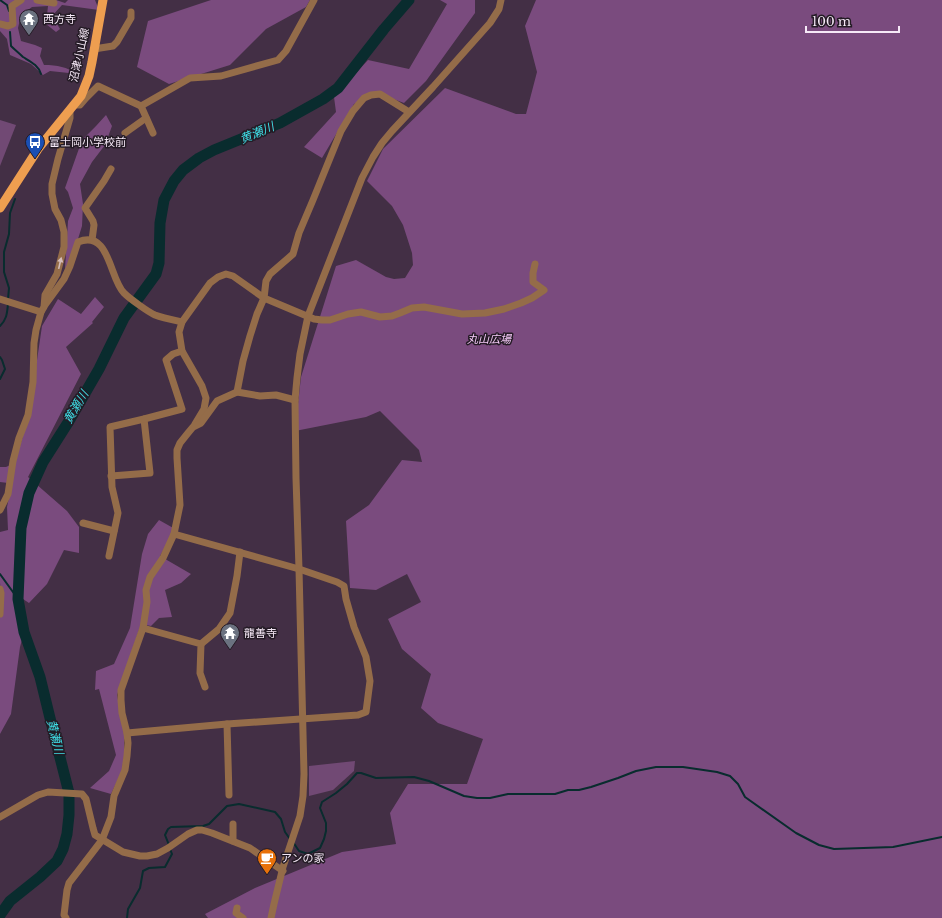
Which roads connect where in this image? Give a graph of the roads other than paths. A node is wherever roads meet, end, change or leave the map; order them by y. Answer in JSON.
{"nodes":[{"id":1,"x":21,"y":0,"type":"edge"},
{"id":2,"x":37,"y":0,"type":"edge"},
{"id":3,"x":103,"y":0,"type":"edge"},
{"id":4,"x":314,"y":0,"type":"edge"},
{"id":5,"x":501,"y":0,"type":"edge"},
{"id":6,"x":54,"y":3,"type":"dead end"},
{"id":7,"x":131,"y":12,"type":"dead end"},
{"id":8,"x":0,"y":24,"type":"edge"},
{"id":9,"x":94,"y":49,"type":"junction"},
{"id":10,"x":142,"y":106,"type":"junction"},
{"id":11,"x":72,"y":107,"type":"junction"},
{"id":12,"x":409,"y":112,"type":"junction"},
{"id":13,"x":146,"y":118,"type":"junction"},
{"id":14,"x":125,"y":133,"type":"dead end"},
{"id":15,"x":153,"y":133,"type":"dead end"},
{"id":16,"x":111,"y":169,"type":"dead end"},
{"id":17,"x":0,"y":208,"type":"edge"},
{"id":18,"x":92,"y":240,"type":"junction"},
{"id":19,"x":535,"y":264,"type":"dead end"},
{"id":20,"x":264,"y":298,"type":"junction"},
{"id":21,"x":3,"y":300,"type":"edge"},
{"id":22,"x":42,"y":309,"type":"junction"},
{"id":23,"x":308,"y":316,"type":"junction"},
{"id":24,"x":182,"y":322,"type":"junction"},
{"id":25,"x":182,"y":351,"type":"junction"},
{"id":26,"x":237,"y":392,"type":"junction"},
{"id":27,"x":295,"y":400,"type":"junction"},
{"id":28,"x":144,"y":419,"type":"junction"},
{"id":29,"x":193,"y":427,"type":"junction"},
{"id":30,"x":111,"y":476,"type":"junction"},
{"id":31,"x":0,"y":510,"type":"edge"},
{"id":32,"x":83,"y":523,"type":"dead end"},
{"id":33,"x":114,"y":531,"type":"junction"},
{"id":34,"x":174,"y":534,"type":"junction"},
{"id":35,"x":240,"y":552,"type":"junction"},
{"id":36,"x":109,"y":556,"type":"dead end"},
{"id":37,"x":299,"y":569,"type":"junction"},
{"id":38,"x":0,"y":589,"type":"edge"},
{"id":39,"x":0,"y":614,"type":"edge"},
{"id":40,"x":143,"y":628,"type":"junction"},
{"id":41,"x":201,"y":644,"type":"junction"},
{"id":42,"x":204,"y":687,"type":"dead end"},
{"id":43,"x":303,"y":719,"type":"junction"},
{"id":44,"x":228,"y":724,"type":"junction"},
{"id":45,"x":127,"y":733,"type":"junction"},
{"id":46,"x":229,"y":795,"type":"dead end"},
{"id":47,"x":0,"y":817,"type":"edge"},
{"id":48,"x":233,"y":824,"type":"dead end"},
{"id":49,"x":102,"y":840,"type":"junction"},
{"id":50,"x":233,"y":841,"type":"junction"},
{"id":51,"x":282,"y":871,"type":"junction"},
{"id":52,"x":237,"y":908,"type":"dead end"},
{"id":53,"x":66,"y":918,"type":"edge"},
{"id":54,"x":242,"y":918,"type":"edge"},
{"id":55,"x":271,"y":918,"type":"edge"}],
"edges":[{"from":1,"to":8,"type":"street"},
{"from":2,"to":6,"type":"street"},
{"from":3,"to":9,"type":"main road","name":"沼津小山線"},
{"from":4,"to":10,"type":"street"},
{"from":5,"to":12,"type":"street"},
{"from":7,"to":9,"type":"street"},
{"from":9,"to":11,"type":"main road","name":"沼津小山線"},
{"from":10,"to":11,"type":"street"},
{"from":10,"to":13,"type":"street"},
{"from":11,"to":17,"type":"main road","name":"沼津小山線"},
{"from":22,"to":11,"type":"street","one_way":true},
{"from":12,"to":20,"type":"street"},
{"from":12,"to":23,"type":"street"},
{"from":13,"to":14,"type":"street"},
{"from":13,"to":15,"type":"street"},
{"from":16,"to":18,"type":"street"},
{"from":18,"to":22,"type":"street"},
{"from":18,"to":24,"type":"street"},
{"from":19,"to":23,"type":"street"},
{"from":20,"to":23,"type":"street"},
{"from":20,"to":24,"type":"street"},
{"from":20,"to":26,"type":"street"},
{"from":21,"to":22,"type":"street"},
{"from":22,"to":31,"type":"street"},
{"from":23,"to":27,"type":"street"},
{"from":24,"to":25,"type":"street"},
{"from":25,"to":28,"type":"street"},
{"from":25,"to":29,"type":"street"},
{"from":26,"to":27,"type":"street"},
{"from":26,"to":29,"type":"street"},
{"from":27,"to":37,"type":"street"},
{"from":28,"to":30,"type":"street"},
{"from":28,"to":30,"type":"street"},
{"from":29,"to":34,"type":"street"},
{"from":30,"to":33,"type":"street"},
{"from":32,"to":33,"type":"street"},
{"from":33,"to":36,"type":"street"},
{"from":34,"to":35,"type":"street"},
{"from":34,"to":40,"type":"street"},
{"from":35,"to":37,"type":"street"},
{"from":35,"to":41,"type":"street"},
{"from":37,"to":43,"type":"street"},
{"from":37,"to":43,"type":"street"},
{"from":38,"to":39,"type":"street"},
{"from":40,"to":41,"type":"street"},
{"from":40,"to":45,"type":"street"},
{"from":41,"to":42,"type":"street"},
{"from":43,"to":44,"type":"street"},
{"from":43,"to":51,"type":"street"},
{"from":44,"to":45,"type":"street"},
{"from":44,"to":46,"type":"street"},
{"from":45,"to":49,"type":"street"},
{"from":47,"to":49,"type":"street"},
{"from":48,"to":50,"type":"street"},
{"from":49,"to":50,"type":"street"},
{"from":49,"to":53,"type":"street"},
{"from":50,"to":51,"type":"street"},
{"from":51,"to":55,"type":"street"},
{"from":52,"to":54,"type":"street"}]}
